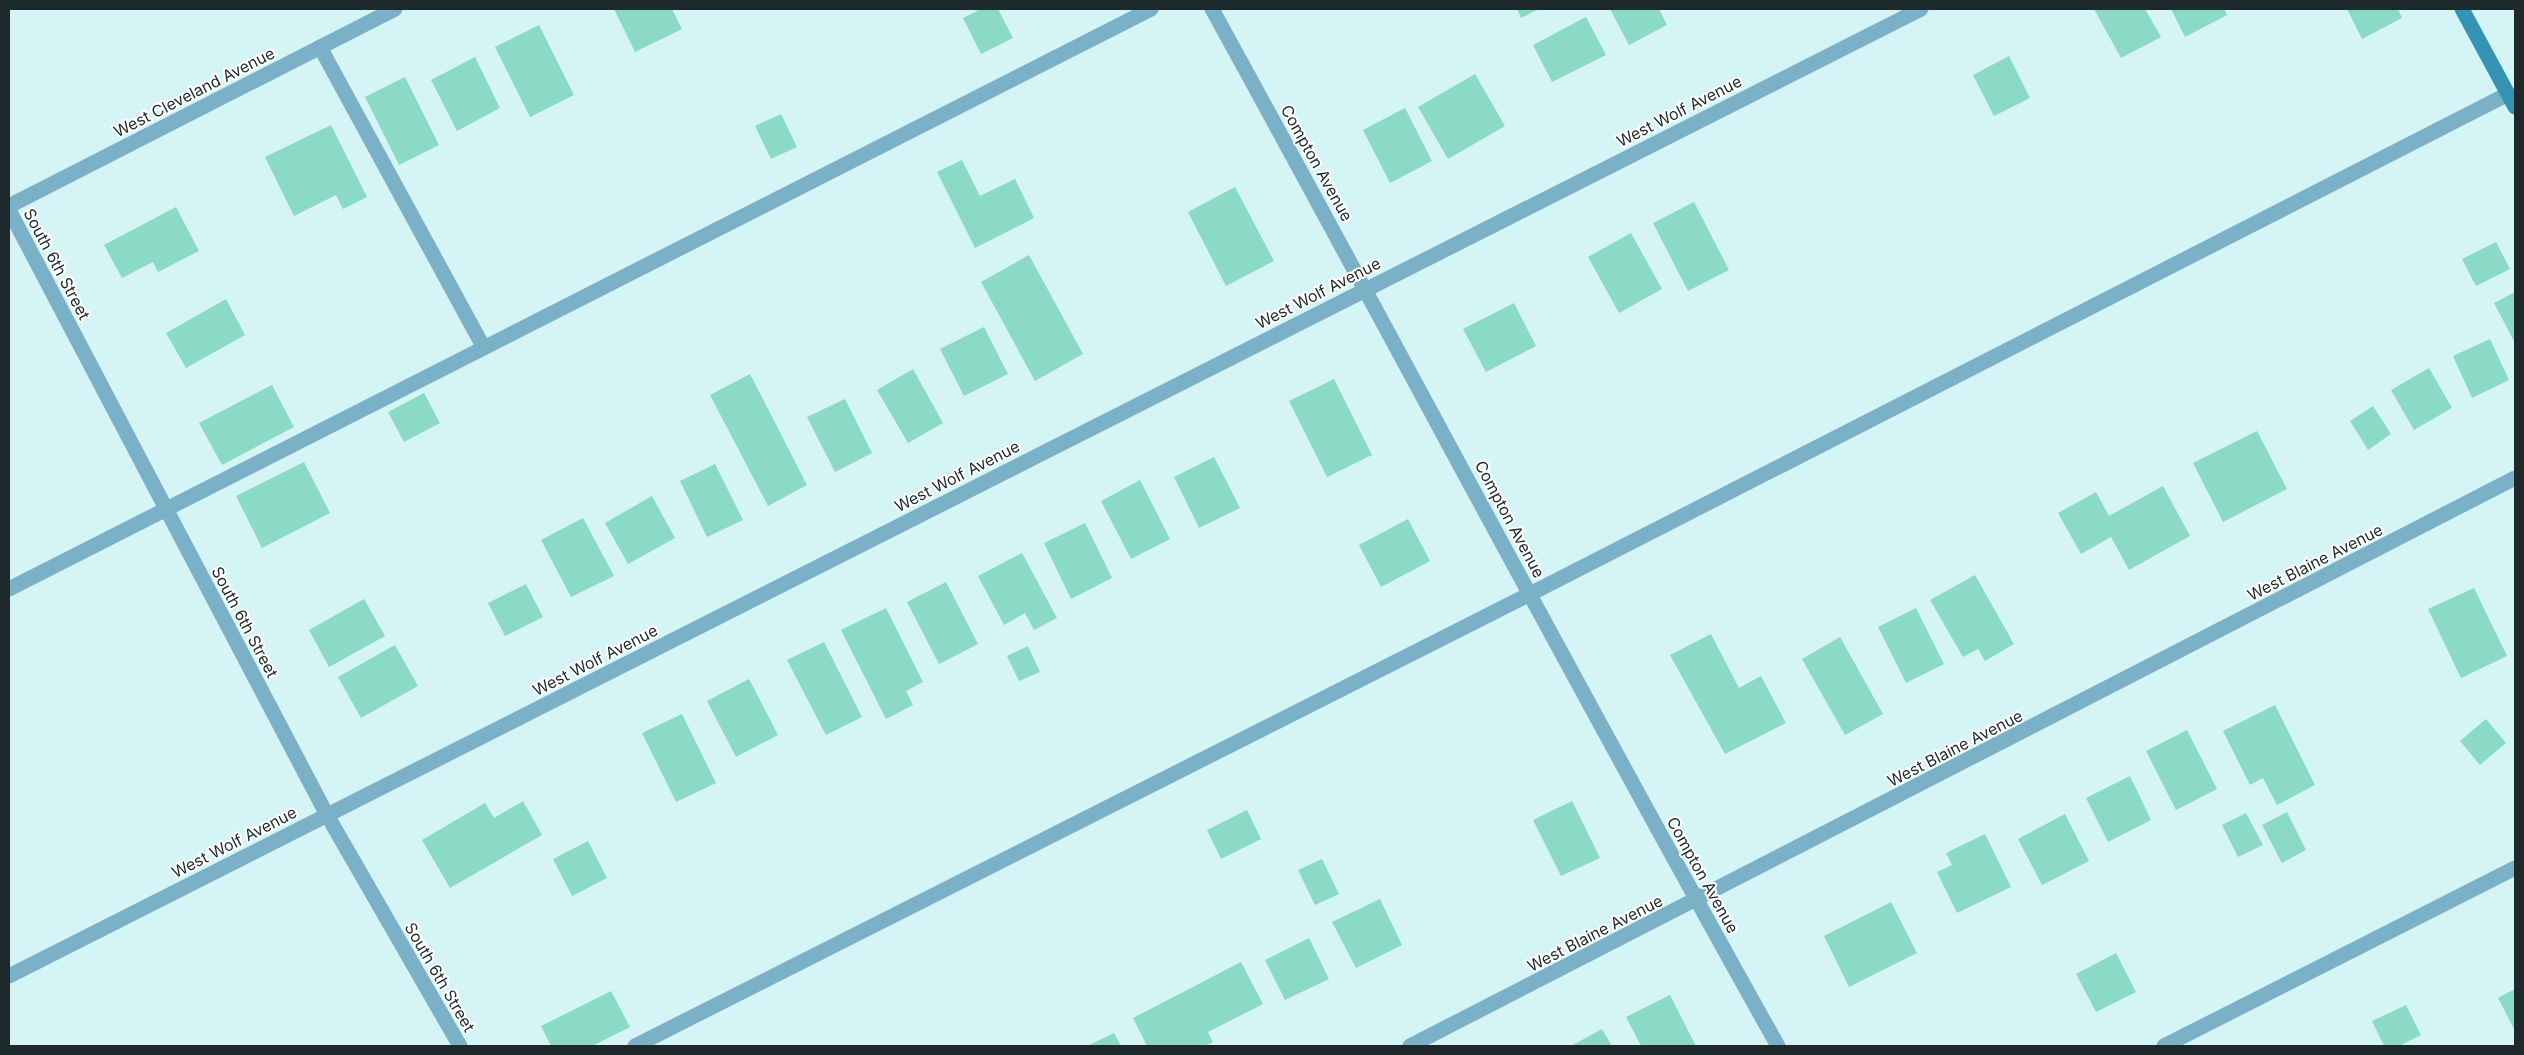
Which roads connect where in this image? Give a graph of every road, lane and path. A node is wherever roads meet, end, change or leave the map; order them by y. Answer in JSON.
{"nodes":[{"id":1,"x":395,"y":9,"type":"edge"},
{"id":2,"x":1151,"y":9,"type":"edge"},
{"id":3,"x":1212,"y":9,"type":"edge"},
{"id":4,"x":1921,"y":9,"type":"edge"},
{"id":5,"x":2462,"y":9,"type":"edge"},
{"id":6,"x":320,"y":47,"type":"junction"},
{"id":7,"x":2512,"y":100,"type":"edge"},
{"id":8,"x":9,"y":208,"type":"edge"},
{"id":9,"x":1366,"y":289,"type":"junction"},
{"id":10,"x":484,"y":348,"type":"junction"},
{"id":11,"x":2515,"y":478,"type":"edge"},
{"id":12,"x":166,"y":510,"type":"junction"},
{"id":13,"x":9,"y":589,"type":"edge"},
{"id":14,"x":1530,"y":594,"type":"junction"},
{"id":15,"x":327,"y":815,"type":"junction"},
{"id":16,"x":2515,"y":868,"type":"edge"},
{"id":17,"x":1696,"y":901,"type":"junction"},
{"id":18,"x":9,"y":976,"type":"edge"},
{"id":19,"x":460,"y":1046,"type":"edge"},
{"id":20,"x":635,"y":1046,"type":"edge"},
{"id":21,"x":1410,"y":1046,"type":"edge"},
{"id":22,"x":1778,"y":1046,"type":"edge"},
{"id":23,"x":2164,"y":1046,"type":"edge"}],
"edges":[{"from":1,"to":6,"type":"street","name":"West Cleveland Avenue"},
{"from":2,"to":10,"type":"street"},
{"from":3,"to":9,"type":"street","name":"Compton Avenue"},
{"from":4,"to":9,"type":"street","name":"West Wolf Avenue"},
{"from":5,"to":7,"type":"main road"},
{"from":6,"to":8,"type":"street","name":"West Cleveland Avenue"},
{"from":6,"to":10,"type":"street"},
{"from":7,"to":14,"type":"street"},
{"from":8,"to":12,"type":"street","name":"South 6th Street"},
{"from":9,"to":14,"type":"street","name":"Compton Avenue"},
{"from":9,"to":15,"type":"street","name":"West Wolf Avenue"},
{"from":10,"to":12,"type":"street"},
{"from":11,"to":17,"type":"street","name":"West Blaine Avenue"},
{"from":12,"to":13,"type":"street"},
{"from":12,"to":15,"type":"street","name":"South 6th Street"},
{"from":14,"to":17,"type":"street","name":"Compton Avenue"},
{"from":14,"to":20,"type":"street"},
{"from":15,"to":18,"type":"street","name":"West Wolf Avenue"},
{"from":15,"to":19,"type":"street","name":"South 6th Street"},
{"from":16,"to":23,"type":"street"},
{"from":17,"to":21,"type":"street","name":"West Blaine Avenue"},
{"from":17,"to":22,"type":"street","name":"Compton Avenue"}]}
